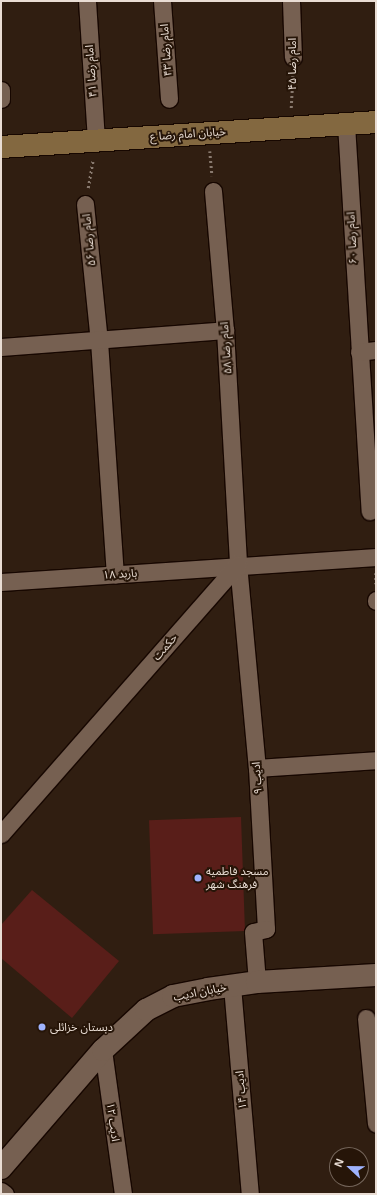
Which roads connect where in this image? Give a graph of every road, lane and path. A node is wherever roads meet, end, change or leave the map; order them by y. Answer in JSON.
{"nodes":[{"id":1,"x":87,"y":1,"type":"edge"},
{"id":2,"x":162,"y":1,"type":"edge"},
{"id":3,"x":291,"y":1,"type":"edge"},
{"id":4,"x":293,"y":58,"type":"joint"},
{"id":5,"x":1,"y":90,"type":"edge"},
{"id":6,"x":1,"y":99,"type":"edge"},
{"id":7,"x":170,"y":99,"type":"dead end"},
{"id":8,"x":376,"y":122,"type":"edge"},
{"id":9,"x":346,"y":124,"type":"junction"},
{"id":10,"x":291,"y":127,"type":"junction"},
{"id":11,"x":208,"y":133,"type":"junction"},
{"id":12,"x":96,"y":141,"type":"junction"},
{"id":13,"x":1,"y":147,"type":"edge"},
{"id":14,"x":213,"y":191,"type":"joint"},
{"id":15,"x":85,"y":204,"type":"joint"},
{"id":16,"x":225,"y":330,"type":"junction"},
{"id":17,"x":99,"y":340,"type":"junction"},
{"id":18,"x":1,"y":347,"type":"edge"},
{"id":19,"x":376,"y":350,"type":"edge"},
{"id":20,"x":359,"y":352,"type":"junction"},
{"id":21,"x":370,"y":511,"type":"dead end"},
{"id":22,"x":376,"y":557,"type":"edge"},
{"id":23,"x":238,"y":564,"type":"junction"},
{"id":24,"x":115,"y":574,"type":"junction"},
{"id":25,"x":1,"y":582,"type":"edge"},
{"id":26,"x":376,"y":600,"type":"edge"},
{"id":27,"x":376,"y":760,"type":"edge"},
{"id":28,"x":257,"y":768,"type":"junction"},
{"id":29,"x":1,"y":834,"type":"edge"},
{"id":30,"x":376,"y":975,"type":"edge"},
{"id":31,"x":257,"y":982,"type":"junction"},
{"id":32,"x":232,"y":986,"type":"junction"},
{"id":33,"x":366,"y":1018,"type":"dead end"},
{"id":34,"x":103,"y":1050,"type":"junction"},
{"id":35,"x":376,"y":1124,"type":"edge"},
{"id":36,"x":1,"y":1168,"type":"edge"},
{"id":37,"x":1,"y":1191,"type":"edge"},
{"id":38,"x":5,"y":1194,"type":"edge"},
{"id":39,"x":123,"y":1194,"type":"edge"},
{"id":40,"x":250,"y":1194,"type":"edge"}],
"edges":[{"from":1,"to":12,"type":"street","name":"امام رضا ۴۱"},
{"from":2,"to":7,"type":"street","name":"امام رضا ۴۳"},
{"from":3,"to":4,"type":"street","name":"امام رضا ۴۵"},
{"from":4,"to":10,"type":"path","name":"امام رضا ۴۵"},
{"from":5,"to":6,"type":"street"},
{"from":8,"to":9,"type":"main road","name":"خیابان امام رضا ع"},
{"from":9,"to":10,"type":"main road","name":"خیابان امام رضا ع"},
{"from":9,"to":20,"type":"street","name":"امام رضا ۶۰"},
{"from":10,"to":11,"type":"main road","name":"خیابان امام رضا ع"},
{"from":11,"to":12,"type":"main road","name":"خیابان امام رضا ع"},
{"from":11,"to":14,"type":"path"},
{"from":12,"to":13,"type":"main road","name":"خیابان امام رضا ع"},
{"from":12,"to":15,"type":"path","name":"امام رضا ۵۶"},
{"from":14,"to":16,"type":"street","name":"امام رضا ۵۸"},
{"from":15,"to":17,"type":"street","name":"امام رضا ۵۶"},
{"from":16,"to":17,"type":"street"},
{"from":16,"to":23,"type":"street","name":"امام رضا ۵۸"},
{"from":17,"to":18,"type":"street"},
{"from":17,"to":24,"type":"street","name":"امام رضا ۵۶"},
{"from":19,"to":20,"type":"street"},
{"from":20,"to":21,"type":"street","name":"امام رضا ۶۰"},
{"from":22,"to":23,"type":"street"},
{"from":22,"to":26,"type":"path"},
{"from":23,"to":24,"type":"street","name":"باربد ۱۸"},
{"from":23,"to":28,"type":"street","name":"ادیب ۹"},
{"from":23,"to":29,"type":"street","name":"حکمت"},
{"from":24,"to":25,"type":"street","name":"باربد ۱۸"},
{"from":27,"to":28,"type":"street"},
{"from":28,"to":31,"type":"street","name":"ادیب ۹"},
{"from":30,"to":31,"type":"street","name":"خیابان ادیب"},
{"from":31,"to":32,"type":"street","name":"خیابان ادیب"},
{"from":32,"to":34,"type":"street","name":"خیابان ادیب"},
{"from":32,"to":40,"type":"street","name":"ادیب ۱۴"},
{"from":33,"to":35,"type":"street"},
{"from":34,"to":36,"type":"street","name":"خیابان ادیب"},
{"from":34,"to":39,"type":"street","name":"ادیب ۱۲"},
{"from":37,"to":38,"type":"street"}]}
